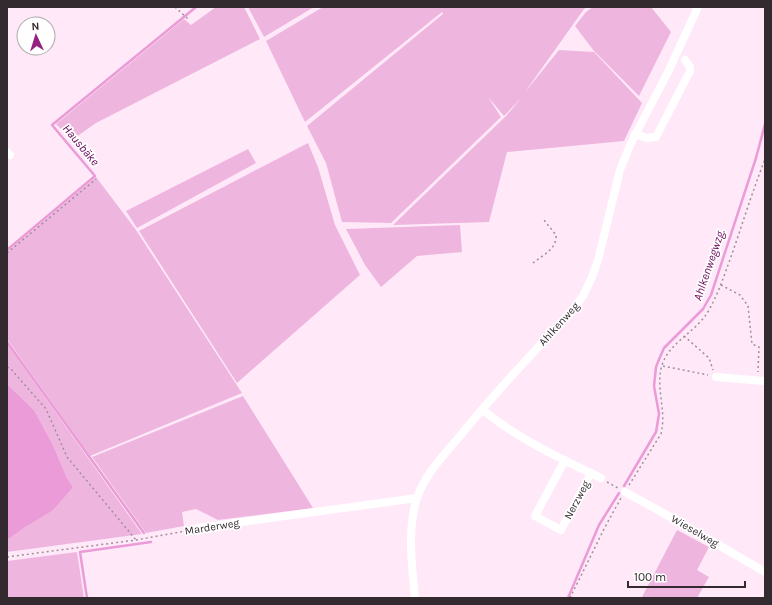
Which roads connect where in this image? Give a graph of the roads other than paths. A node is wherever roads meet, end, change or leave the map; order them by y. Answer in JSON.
{"nodes":[{"id":1,"x":698,"y":7,"type":"edge"},
{"id":2,"x":685,"y":60,"type":"dead end"},
{"id":3,"x":635,"y":134,"type":"junction"},
{"id":4,"x":716,"y":377,"type":"road end"},
{"id":5,"x":761,"y":381,"type":"edge"},
{"id":6,"x":482,"y":409,"type":"junction"},
{"id":7,"x":565,"y":460,"type":"junction"},
{"id":8,"x":591,"y":473,"type":"junction"},
{"id":9,"x":601,"y":478,"type":"dead end"},
{"id":10,"x":625,"y":492,"type":"road end"},
{"id":11,"x":417,"y":498,"type":"junction"},
{"id":12,"x":198,"y":528,"type":"road end"},
{"id":13,"x":765,"y":572,"type":"edge"},
{"id":14,"x":414,"y":598,"type":"edge"}],
"edges":[{"from":1,"to":3,"type":"street","name":"Ahlkenweg"},
{"from":2,"to":3,"type":"street"},
{"from":3,"to":6,"type":"street","name":"Ahlkenweg"},
{"from":4,"to":5,"type":"street"},
{"from":6,"to":7,"type":"street"},
{"from":6,"to":11,"type":"street","name":"Ahlkenweg"},
{"from":7,"to":8,"type":"street"},
{"from":7,"to":8,"type":"street","name":"Nerzweg"},
{"from":8,"to":9,"type":"street"},
{"from":10,"to":13,"type":"street","name":"Wieselweg"},
{"from":11,"to":12,"type":"street","name":"Marderweg"},
{"from":11,"to":14,"type":"street","name":"Ahlkenweg"}]}
